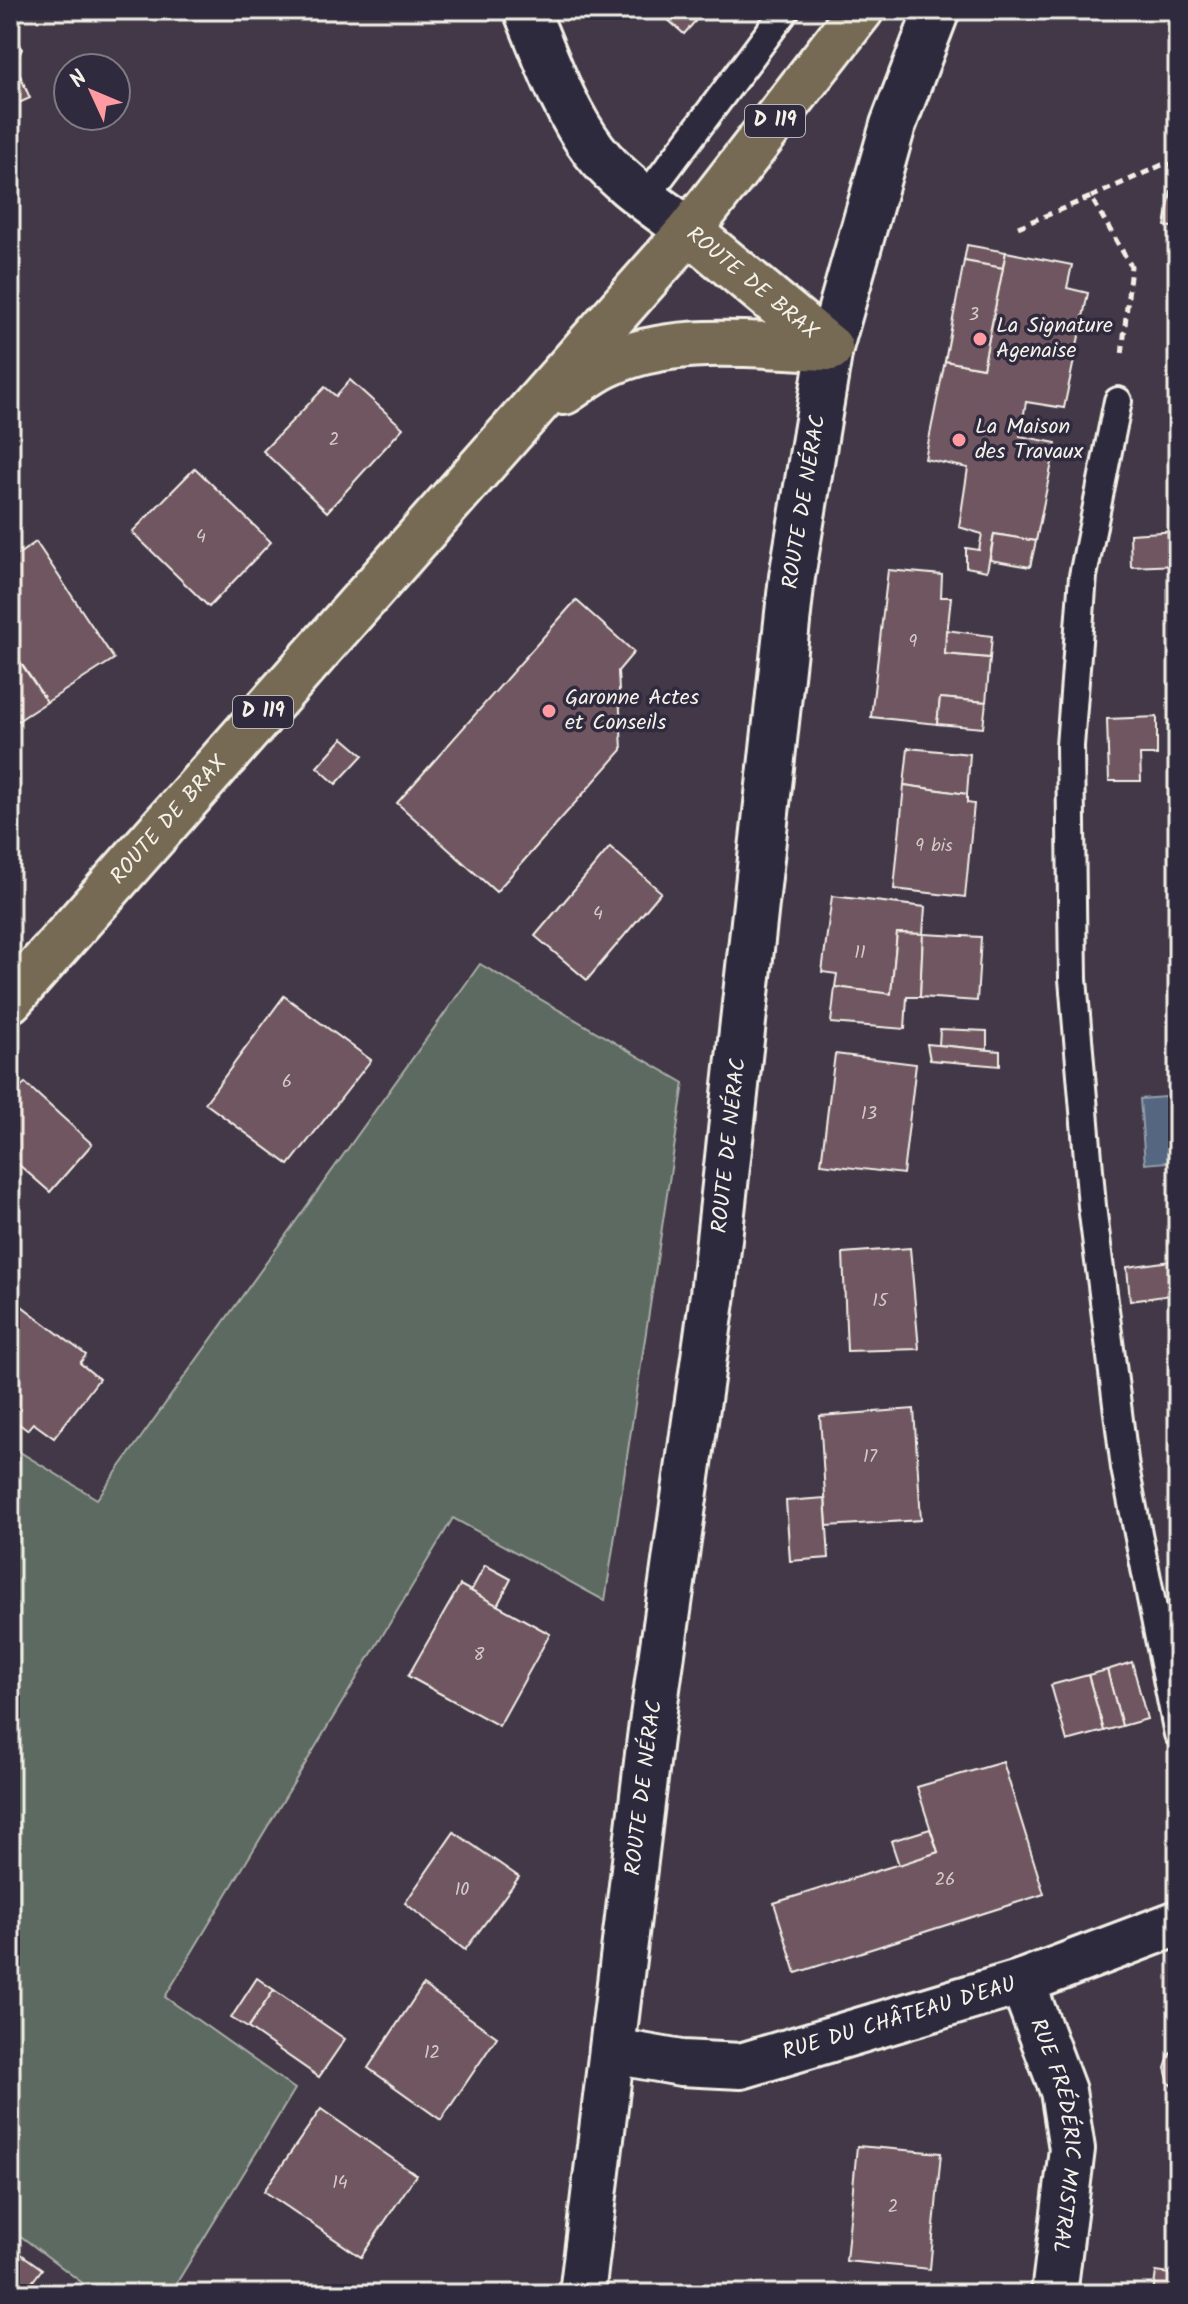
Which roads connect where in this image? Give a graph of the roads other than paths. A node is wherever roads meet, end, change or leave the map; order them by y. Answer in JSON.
{"nodes":[{"id":1,"x":526,"y":10,"type":"edge"},
{"id":2,"x":786,"y":10,"type":"edge"},
{"id":3,"x":861,"y":10,"type":"edge"},
{"id":4,"x":937,"y":10,"type":"edge"},
{"id":5,"x":645,"y":198,"type":"junction"},
{"id":6,"x":689,"y":231,"type":"junction"},
{"id":7,"x":830,"y":348,"type":"junction"},
{"id":8,"x":1118,"y":401,"type":"road end"},
{"id":9,"x":517,"y":425,"type":"junction"},
{"id":10,"x":10,"y":1000,"type":"edge"},
{"id":11,"x":1178,"y":1734,"type":"edge"},
{"id":12,"x":1178,"y":1923,"type":"edge"},
{"id":13,"x":1022,"y":1982,"type":"junction"},
{"id":14,"x":613,"y":2051,"type":"junction"},
{"id":15,"x":582,"y":2294,"type":"edge"},
{"id":16,"x":1054,"y":2294,"type":"edge"}],
"edges":[{"from":1,"to":5,"type":"main road"},
{"from":2,"to":5,"type":"lane"},
{"from":3,"to":6,"type":"main road","number":"D 119"},
{"from":4,"to":7,"type":"main road","name":"ROUTE DE NÉRAC"},
{"from":5,"to":6,"type":"main road"},
{"from":6,"to":7,"type":"main road","name":"ROUTE DE BRAX"},
{"from":6,"to":9,"type":"main road","name":"ROUTE DE BRAX","number":"D 119"},
{"from":7,"to":9,"type":"main road","name":"ROUTE DE BRAX","number":"D 119"},
{"from":7,"to":14,"type":"main road","name":"ROUTE DE NÉRAC"},
{"from":8,"to":11,"type":"lane"},
{"from":9,"to":10,"type":"main road","name":"ROUTE DE BRAX","number":"D 119"},
{"from":12,"to":13,"type":"main road","name":"RUE DU CHÂTEAU D'EAU"},
{"from":13,"to":14,"type":"main road","name":"RUE DU CHÂTEAU D'EAU"},
{"from":13,"to":16,"type":"main road","name":"RUE FRÉDÉRIC MISTRAL"},
{"from":14,"to":15,"type":"main road","name":"ROUTE DE NÉRAC"}]}
